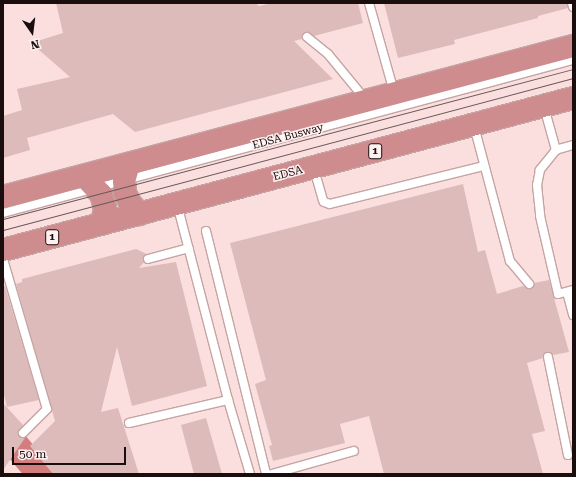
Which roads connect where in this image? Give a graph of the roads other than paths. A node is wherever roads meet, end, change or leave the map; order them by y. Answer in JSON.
{"nodes":[{"id":1,"x":369,"y":3,"type":"edge"},
{"id":2,"x":572,"y":3,"type":"edge"},
{"id":3,"x":573,"y":7,"type":"edge"},
{"id":4,"x":307,"y":37,"type":"dead end"},
{"id":5,"x":573,"y":46,"type":"edge"},
{"id":6,"x":573,"y":60,"type":"edge"},
{"id":7,"x":573,"y":90,"type":"edge"},
{"id":8,"x":394,"y":93,"type":"junction"},
{"id":9,"x":573,"y":98,"type":"edge"},
{"id":10,"x":365,"y":100,"type":"junction"},
{"id":11,"x":544,"y":106,"type":"junction"},
{"id":12,"x":474,"y":125,"type":"junction"},
{"id":13,"x":573,"y":145,"type":"edge"},
{"id":14,"x":556,"y":150,"type":"junction"},
{"id":15,"x":484,"y":166,"type":"junction"},
{"id":16,"x":314,"y":167,"type":"junction"},
{"id":17,"x":126,"y":172,"type":"junction"},
{"id":18,"x":90,"y":182,"type":"junction"},
{"id":19,"x":3,"y":197,"type":"edge"},
{"id":20,"x":177,"y":204,"type":"junction"},
{"id":21,"x":136,"y":211,"type":"junction"},
{"id":22,"x":3,"y":213,"type":"edge"},
{"id":23,"x":103,"y":219,"type":"junction"},
{"id":24,"x":206,"y":231,"type":"dead end"},
{"id":25,"x":3,"y":242,"type":"edge"},
{"id":26,"x":189,"y":248,"type":"junction"},
{"id":27,"x":3,"y":250,"type":"edge"},
{"id":28,"x":3,"y":259,"type":"edge"},
{"id":29,"x":148,"y":259,"type":"dead end"},
{"id":30,"x":529,"y":284,"type":"dead end"},
{"id":31,"x":570,"y":291,"type":"edge"},
{"id":32,"x":573,"y":315,"type":"edge"},
{"id":33,"x":548,"y":357,"type":"dead end"},
{"id":34,"x":228,"y":400,"type":"junction"},
{"id":35,"x":129,"y":424,"type":"dead end"},
{"id":36,"x":23,"y":433,"type":"dead end"},
{"id":37,"x":354,"y":451,"type":"dead end"},
{"id":38,"x":568,"y":455,"type":"dead end"},
{"id":39,"x":250,"y":474,"type":"edge"},
{"id":40,"x":266,"y":474,"type":"edge"},
{"id":41,"x":272,"y":474,"type":"edge"}],
"edges":[{"from":1,"to":8,"type":"lane"},
{"from":2,"to":3,"type":"lane"},
{"from":4,"to":10,"type":"lane"},
{"from":5,"to":8,"type":"highway"},
{"from":6,"to":17,"type":"lane","name":"EDSA Busway"},
{"from":7,"to":21,"type":"lane"},
{"from":8,"to":10,"type":"highway"},
{"from":9,"to":11,"type":"highway","name":"EDSA","number":"1"},
{"from":10,"to":17,"type":"highway"},
{"from":11,"to":12,"type":"highway","name":"EDSA","number":"1"},
{"from":11,"to":14,"type":"lane"},
{"from":12,"to":15,"type":"lane"},
{"from":12,"to":16,"type":"highway","name":"EDSA","number":"1"},
{"from":13,"to":14,"type":"lane"},
{"from":14,"to":31,"type":"lane"},
{"from":15,"to":16,"type":"lane"},
{"from":15,"to":30,"type":"lane"},
{"from":16,"to":20,"type":"highway","name":"EDSA","number":"1"},
{"from":17,"to":18,"type":"highway"},
{"from":17,"to":21,"type":"highway"},
{"from":18,"to":19,"type":"highway"},
{"from":18,"to":22,"type":"lane"},
{"from":18,"to":23,"type":"highway"},
{"from":20,"to":21,"type":"highway","name":"EDSA","number":"1"},
{"from":20,"to":26,"type":"lane"},
{"from":21,"to":23,"type":"highway","name":"EDSA","number":"1"},
{"from":23,"to":25,"type":"lane"},
{"from":23,"to":27,"type":"highway","name":"EDSA","number":"1"},
{"from":24,"to":40,"type":"lane"},
{"from":26,"to":29,"type":"lane"},
{"from":26,"to":34,"type":"lane"},
{"from":28,"to":36,"type":"lane"},
{"from":31,"to":32,"type":"lane"},
{"from":33,"to":38,"type":"lane"},
{"from":34,"to":35,"type":"lane"},
{"from":34,"to":39,"type":"lane"},
{"from":37,"to":41,"type":"lane"}]}
